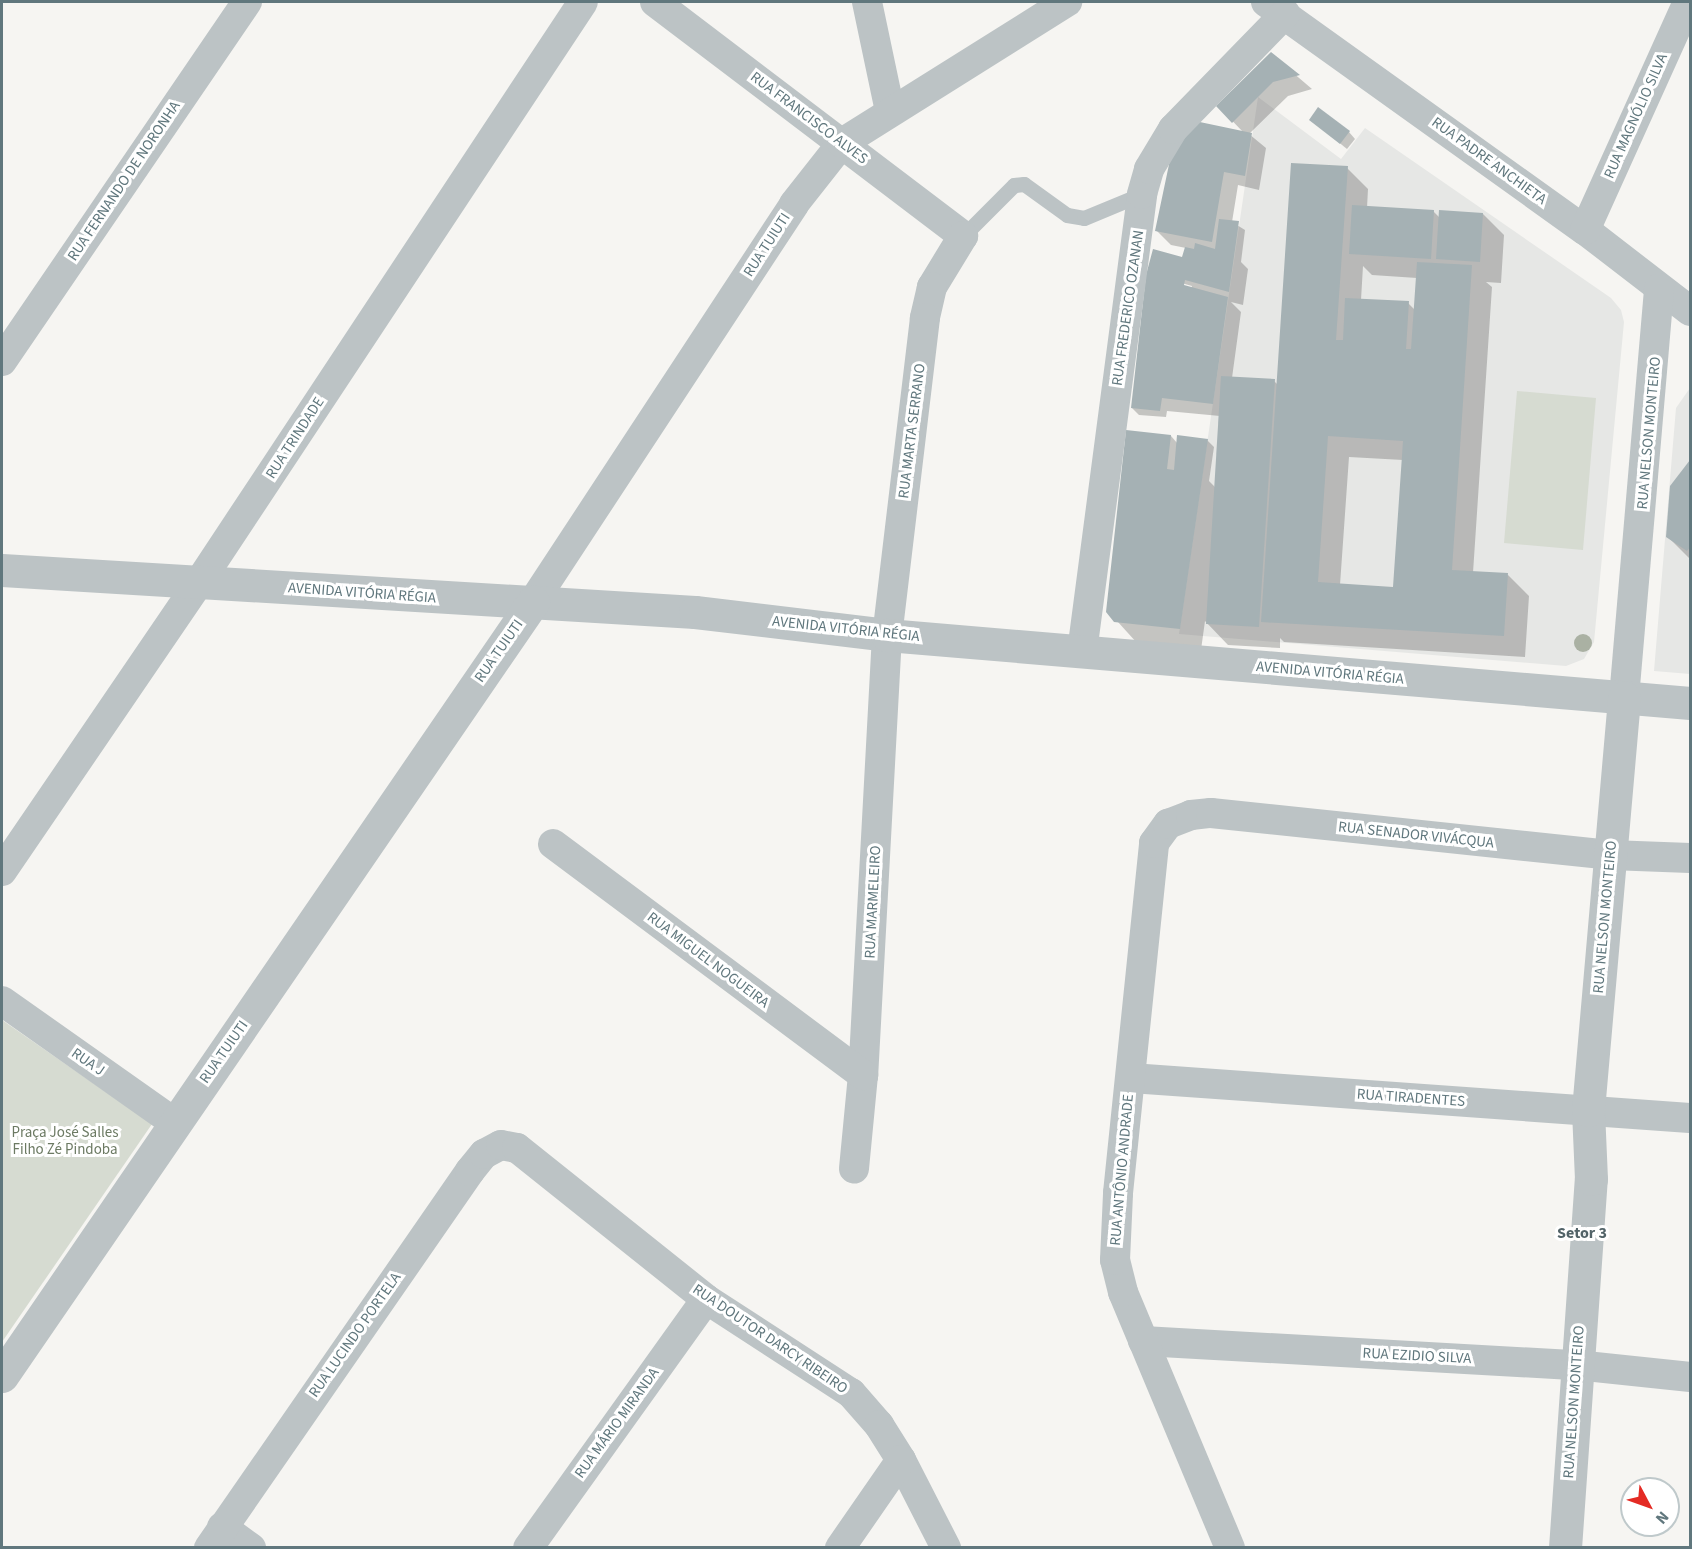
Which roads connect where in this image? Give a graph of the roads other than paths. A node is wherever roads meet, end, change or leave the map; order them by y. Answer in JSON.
{"nodes":[{"id":1,"x":247,"y":2,"type":"edge"},
{"id":2,"x":583,"y":2,"type":"edge"},
{"id":3,"x":655,"y":2,"type":"edge"},
{"id":4,"x":867,"y":2,"type":"edge"},
{"id":5,"x":1067,"y":2,"type":"edge"},
{"id":6,"x":1688,"y":2,"type":"edge"},
{"id":7,"x":1276,"y":8,"type":"edge"},
{"id":8,"x":890,"y":111,"type":"junction"},
{"id":9,"x":842,"y":142,"type":"junction"},
{"id":10,"x":1142,"y":194,"type":"junction"},
{"id":11,"x":1585,"y":230,"type":"junction"},
{"id":12,"x":963,"y":236,"type":"junction"},
{"id":13,"x":1659,"y":288,"type":"junction"},
{"id":14,"x":1690,"y":311,"type":"edge"},
{"id":15,"x":2,"y":361,"type":"edge"},
{"id":16,"x":2,"y":570,"type":"edge"},
{"id":17,"x":200,"y":582,"type":"junction"},
{"id":18,"x":533,"y":602,"type":"junction"},
{"id":19,"x":887,"y":635,"type":"junction"},
{"id":20,"x":1082,"y":652,"type":"junction"},
{"id":21,"x":1624,"y":698,"type":"junction"},
{"id":22,"x":1690,"y":703,"type":"edge"},
{"id":23,"x":1154,"y":843,"type":"joint"},
{"id":24,"x":552,"y":844,"type":"dead end"},
{"id":25,"x":1610,"y":855,"type":"junction"},
{"id":26,"x":1690,"y":858,"type":"edge"},
{"id":27,"x":2,"y":872,"type":"edge"},
{"id":28,"x":2,"y":1001,"type":"edge"},
{"id":29,"x":863,"y":1075,"type":"junction"},
{"id":30,"x":1131,"y":1078,"type":"junction"},
{"id":31,"x":1588,"y":1110,"type":"junction"},
{"id":32,"x":1690,"y":1118,"type":"edge"},
{"id":33,"x":175,"y":1123,"type":"junction"},
{"id":34,"x":517,"y":1148,"type":"joint"},
{"id":35,"x":854,"y":1169,"type":"dead end"},
{"id":36,"x":706,"y":1299,"type":"junction"},
{"id":37,"x":1143,"y":1341,"type":"junction"},
{"id":38,"x":1576,"y":1365,"type":"junction"},
{"id":39,"x":2,"y":1376,"type":"edge"},
{"id":40,"x":1690,"y":1377,"type":"edge"},
{"id":41,"x":901,"y":1460,"type":"junction"},
{"id":42,"x":215,"y":1537,"type":"edge"},
{"id":43,"x":251,"y":1548,"type":"edge"},
{"id":44,"x":528,"y":1548,"type":"edge"},
{"id":45,"x":840,"y":1548,"type":"edge"},
{"id":46,"x":946,"y":1548,"type":"edge"},
{"id":47,"x":1230,"y":1548,"type":"edge"},
{"id":48,"x":1565,"y":1548,"type":"edge"}],
"edges":[{"from":1,"to":15,"type":"street","name":"RUA FERNANDO DE NORONHA"},
{"from":2,"to":17,"type":"street","name":"RUA TRINDADE"},
{"from":3,"to":9,"type":"street","name":"RUA FRANCISCO ALVES"},
{"from":4,"to":8,"type":"street"},
{"from":5,"to":8,"type":"street","name":"RUA TUIUTI"},
{"from":6,"to":11,"type":"street","name":"RUA MAGNÓLIO SILVA"},
{"from":7,"to":10,"type":"street","name":"RUA FREDERICO OZANAN"},
{"from":7,"to":11,"type":"street","name":"RUA PADRE ANCHIETA"},
{"from":8,"to":9,"type":"street","name":"RUA TUIUTI"},
{"from":9,"to":12,"type":"street","name":"RUA FRANCISCO ALVES"},
{"from":9,"to":18,"type":"street","name":"RUA TUIUTI"},
{"from":10,"to":12,"type":"lane"},
{"from":10,"to":20,"type":"street","name":"RUA FREDERICO OZANAN"},
{"from":11,"to":13,"type":"street","name":"RUA PADRE ANCHIETA"},
{"from":12,"to":19,"type":"street","name":"RUA MARTA SERRANO"},
{"from":13,"to":14,"type":"street","name":"RUA PADRE ANCHIETA"},
{"from":13,"to":21,"type":"street","name":"RUA NELSON MONTEIRO"},
{"from":16,"to":17,"type":"street","name":"AVENIDA VITÓRIA RÉGIA"},
{"from":17,"to":18,"type":"street","name":"AVENIDA VITÓRIA RÉGIA"},
{"from":17,"to":27,"type":"street","name":"RUA TRINDADE"},
{"from":18,"to":19,"type":"street","name":"AVENIDA VITÓRIA RÉGIA"},
{"from":18,"to":33,"type":"street","name":"RUA TUIUTI"},
{"from":19,"to":20,"type":"street","name":"AVENIDA VITÓRIA RÉGIA"},
{"from":19,"to":29,"type":"street","name":"RUA MARMELEIRO"},
{"from":20,"to":21,"type":"street","name":"AVENIDA VITÓRIA RÉGIA"},
{"from":21,"to":22,"type":"street","name":"AVENIDA VITÓRIA RÉGIA"},
{"from":21,"to":25,"type":"street","name":"RUA NELSON MONTEIRO"},
{"from":23,"to":25,"type":"street","name":"RUA SENADOR VIVÁCQUA"},
{"from":23,"to":30,"type":"street","name":"RUA ANTÔNIO ANDRADE"},
{"from":24,"to":29,"type":"street","name":"RUA MIGUEL NOGUEIRA"},
{"from":25,"to":26,"type":"street","name":"RUA SENADOR VIVÁCQUA"},
{"from":25,"to":31,"type":"street","name":"RUA NELSON MONTEIRO"},
{"from":28,"to":33,"type":"street","name":"RUA J"},
{"from":29,"to":35,"type":"street","name":"RUA MARMELEIRO"},
{"from":30,"to":31,"type":"street","name":"RUA TIRADENTES"},
{"from":30,"to":37,"type":"street","name":"RUA ANTÔNIO ANDRADE"},
{"from":31,"to":32,"type":"street","name":"RUA TIRADENTES"},
{"from":31,"to":38,"type":"street","name":"RUA NELSON MONTEIRO"},
{"from":33,"to":39,"type":"street","name":"RUA TUIUTI"},
{"from":34,"to":36,"type":"street","name":"RUA DOUTOR DARCY RIBEIRO"},
{"from":34,"to":42,"type":"street","name":"RUA LUCINDO PORTELA"},
{"from":36,"to":41,"type":"street","name":"RUA DOUTOR DARCY RIBEIRO"},
{"from":36,"to":44,"type":"street","name":"RUA MÁRIO MIRANDA"},
{"from":37,"to":38,"type":"street","name":"RUA EZIDIO SILVA"},
{"from":37,"to":47,"type":"street","name":"RUA ANTÔNIO ANDRADE"},
{"from":38,"to":40,"type":"street","name":"RUA EZIDIO SILVA"},
{"from":38,"to":48,"type":"street","name":"RUA NELSON MONTEIRO"},
{"from":41,"to":45,"type":"street"},
{"from":41,"to":46,"type":"street","name":"RUA DOUTOR DARCY RIBEIRO"},
{"from":42,"to":43,"type":"street"}]}
